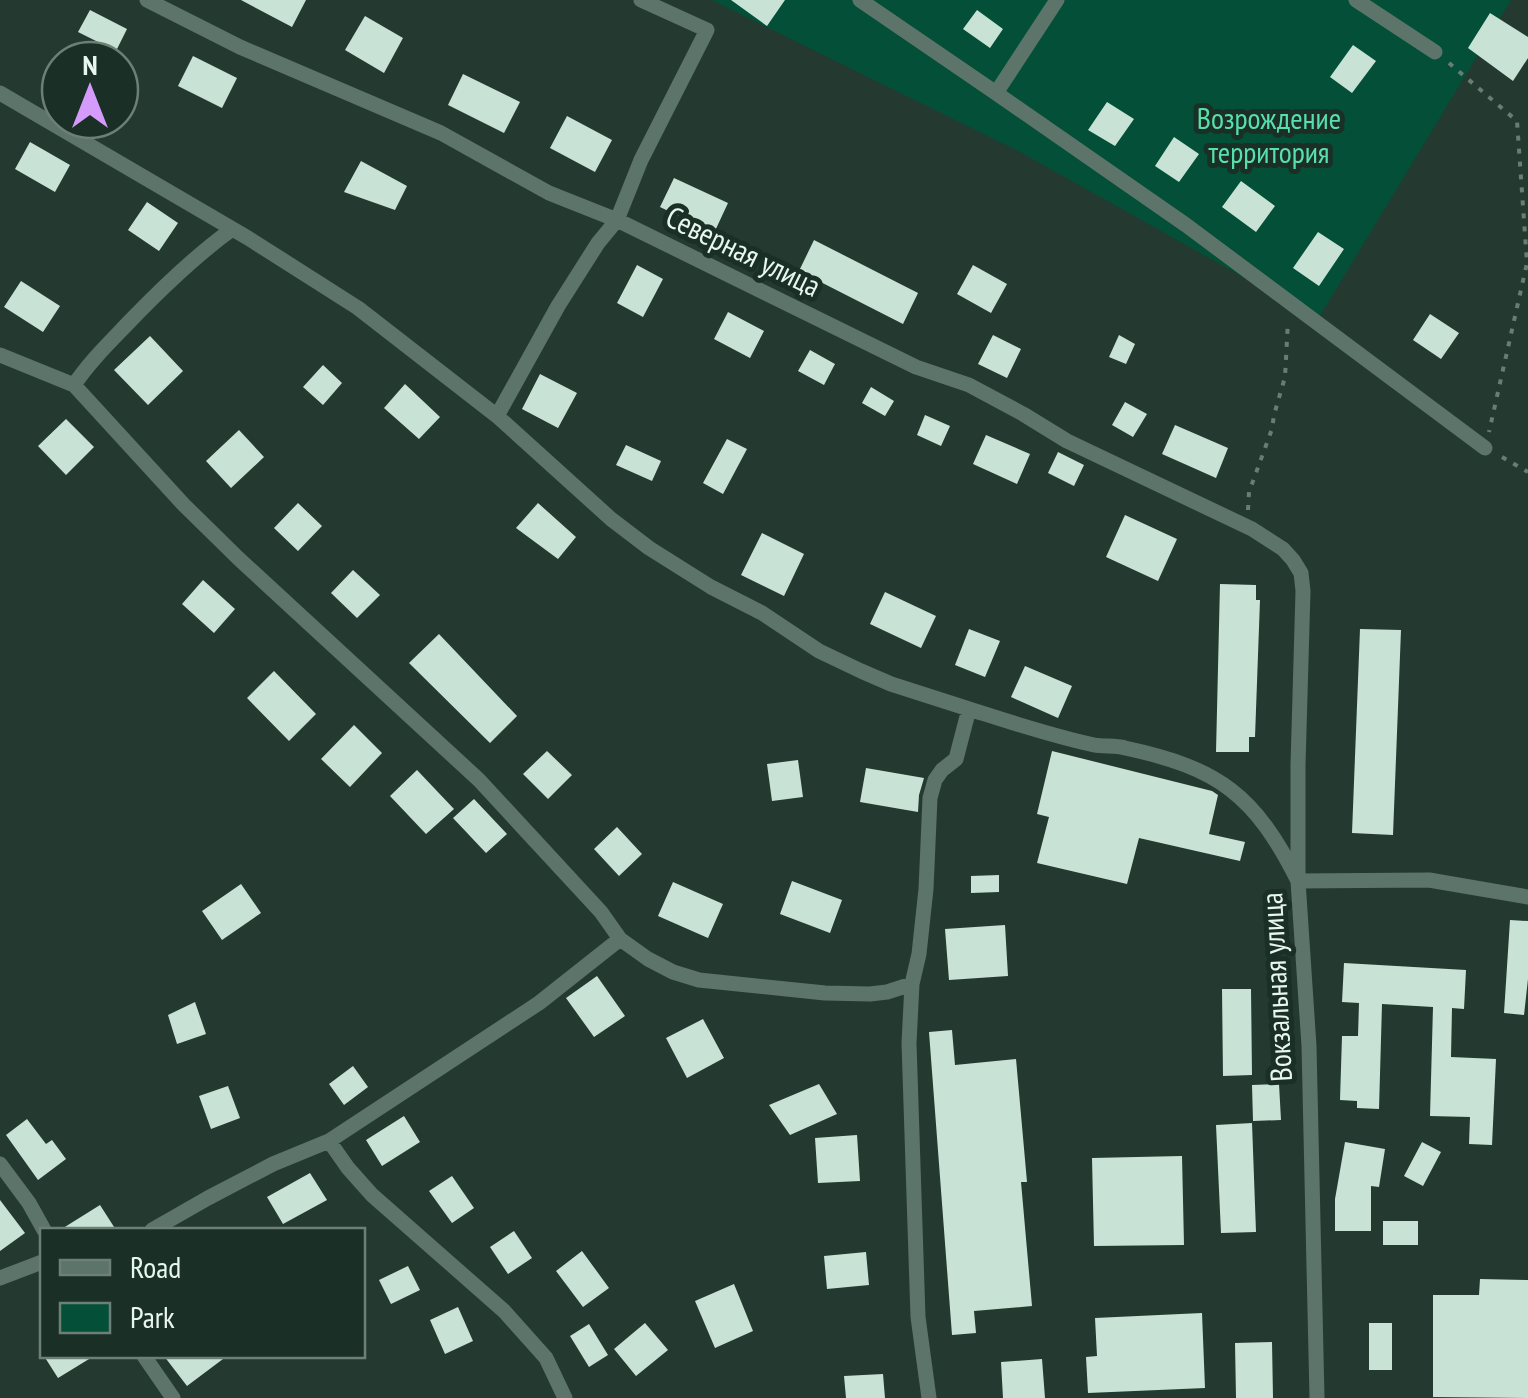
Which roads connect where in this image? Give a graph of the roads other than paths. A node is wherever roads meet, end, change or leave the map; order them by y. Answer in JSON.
{"nodes":[{"id":1,"x":147,"y":0,"type":"edge"},
{"id":2,"x":641,"y":0,"type":"edge"},
{"id":3,"x":860,"y":0,"type":"edge"},
{"id":4,"x":1057,"y":0,"type":"edge"},
{"id":5,"x":1356,"y":0,"type":"edge"},
{"id":6,"x":1435,"y":52,"type":"road end"},
{"id":7,"x":996,"y":93,"type":"junction"},
{"id":8,"x":0,"y":94,"type":"edge"},
{"id":9,"x":617,"y":220,"type":"junction"},
{"id":10,"x":231,"y":230,"type":"junction"},
{"id":11,"x":0,"y":354,"type":"edge"},
{"id":12,"x":74,"y":385,"type":"junction"},
{"id":13,"x":497,"y":416,"type":"junction"},
{"id":14,"x":1486,"y":448,"type":"road end"},
{"id":15,"x":1301,"y":574,"type":"joint"},
{"id":16,"x":969,"y":709,"type":"junction"},
{"id":17,"x":1298,"y":881,"type":"junction"},
{"id":18,"x":1528,"y":898,"type":"edge"},
{"id":19,"x":620,"y":940,"type":"junction"},
{"id":20,"x":912,"y":984,"type":"junction"},
{"id":21,"x":329,"y":1141,"type":"junction"},
{"id":22,"x":0,"y":1164,"type":"edge"},
{"id":23,"x":43,"y":1228,"type":"edge"},
{"id":24,"x":156,"y":1228,"type":"edge"},
{"id":25,"x":40,"y":1263,"type":"edge"},
{"id":26,"x":0,"y":1278,"type":"edge"},
{"id":27,"x":145,"y":1358,"type":"edge"},
{"id":28,"x":172,"y":1398,"type":"edge"},
{"id":29,"x":565,"y":1398,"type":"edge"},
{"id":30,"x":929,"y":1398,"type":"edge"},
{"id":31,"x":1318,"y":1398,"type":"edge"}],
"edges":[{"from":1,"to":9,"type":"street","name":"Северная улица"},
{"from":2,"to":9,"type":"street"},
{"from":3,"to":7,"type":"street"},
{"from":4,"to":7,"type":"street"},
{"from":5,"to":6,"type":"street"},
{"from":7,"to":14,"type":"street"},
{"from":8,"to":10,"type":"street"},
{"from":9,"to":13,"type":"street"},
{"from":9,"to":15,"type":"street","name":"Северная улица"},
{"from":10,"to":12,"type":"street"},
{"from":10,"to":13,"type":"street"},
{"from":11,"to":12,"type":"street"},
{"from":12,"to":19,"type":"street"},
{"from":13,"to":16,"type":"street"},
{"from":15,"to":17,"type":"street","name":"Вокзальная улица"},
{"from":16,"to":17,"type":"street"},
{"from":16,"to":20,"type":"street"},
{"from":17,"to":18,"type":"street"},
{"from":17,"to":31,"type":"street","name":"Вокзальная улица"},
{"from":19,"to":20,"type":"street"},
{"from":19,"to":21,"type":"street"},
{"from":20,"to":30,"type":"street"},
{"from":21,"to":24,"type":"street"},
{"from":21,"to":29,"type":"street"},
{"from":22,"to":23,"type":"street"},
{"from":25,"to":26,"type":"street"},
{"from":27,"to":28,"type":"street"}]}
